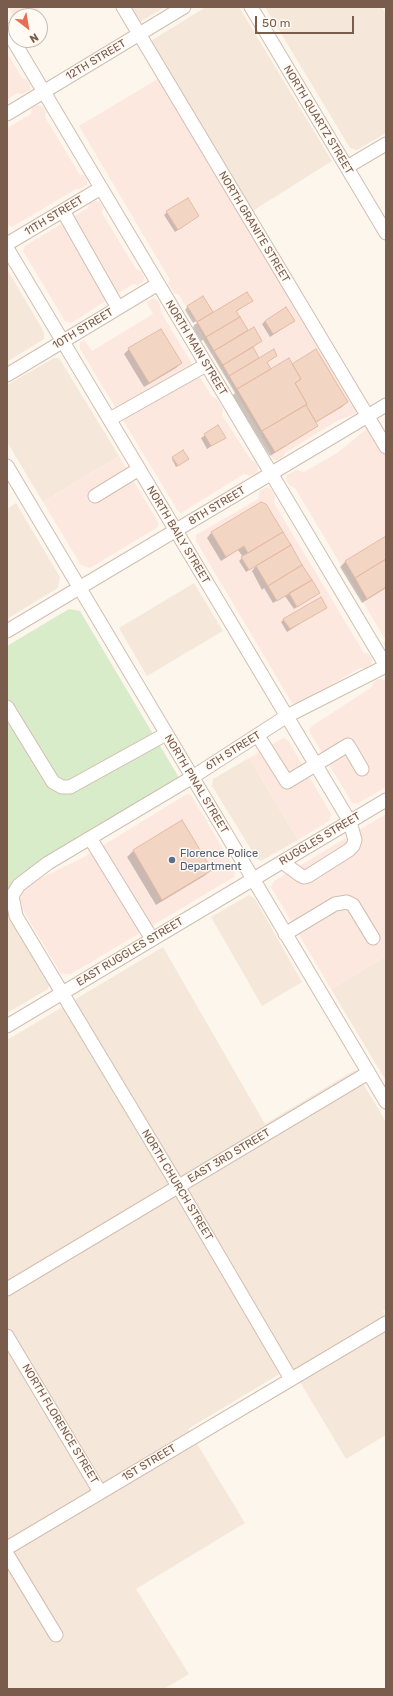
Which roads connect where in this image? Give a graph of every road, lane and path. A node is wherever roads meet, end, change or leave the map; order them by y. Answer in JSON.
{"nodes":[{"id":1,"x":122,"y":7,"type":"edge"},
{"id":2,"x":184,"y":7,"type":"edge"},
{"id":3,"x":251,"y":7,"type":"edge"},
{"id":4,"x":7,"y":30,"type":"edge"},
{"id":5,"x":139,"y":34,"type":"junction"},
{"id":6,"x":44,"y":92,"type":"junction"},
{"id":7,"x":7,"y":114,"type":"edge"},
{"id":8,"x":386,"y":144,"type":"edge"},
{"id":9,"x":347,"y":167,"type":"junction"},
{"id":10,"x":101,"y":188,"type":"junction"},
{"id":11,"x":63,"y":211,"type":"junction"},
{"id":12,"x":386,"y":233,"type":"edge"},
{"id":13,"x":7,"y":244,"type":"edge"},
{"id":14,"x":7,"y":248,"type":"edge"},
{"id":15,"x":158,"y":284,"type":"junction"},
{"id":16,"x":118,"y":308,"type":"junction"},
{"id":17,"x":63,"y":341,"type":"junction"},
{"id":18,"x":206,"y":365,"type":"junction"},
{"id":19,"x":7,"y":375,"type":"edge"},
{"id":20,"x":386,"y":405,"type":"edge"},
{"id":21,"x":368,"y":416,"type":"junction"},
{"id":22,"x":110,"y":419,"type":"junction"},
{"id":23,"x":386,"y":447,"type":"edge"},
{"id":24,"x":7,"y":466,"type":"edge"},
{"id":25,"x":139,"y":469,"type":"junction"},
{"id":26,"x":272,"y":474,"type":"junction"},
{"id":27,"x":95,"y":496,"type":"dead end"},
{"id":28,"x":176,"y":531,"type":"junction"},
{"id":29,"x":79,"y":588,"type":"junction"},
{"id":30,"x":7,"y":631,"type":"edge"},
{"id":31,"x":386,"y":666,"type":"edge"},
{"id":32,"x":7,"y":707,"type":"edge"},
{"id":33,"x":287,"y":716,"type":"junction"},
{"id":34,"x":166,"y":734,"type":"junction"},
{"id":35,"x":258,"y":736,"type":"junction"},
{"id":36,"x":316,"y":764,"type":"junction"},
{"id":37,"x":362,"y":769,"type":"dead end"},
{"id":38,"x":191,"y":778,"type":"junction"},
{"id":39,"x":386,"y":800,"type":"edge"},
{"id":40,"x":350,"y":822,"type":"junction"},
{"id":41,"x":90,"y":838,"type":"junction"},
{"id":42,"x":282,"y":862,"type":"junction"},
{"id":43,"x":253,"y":879,"type":"junction"},
{"id":44,"x":10,"y":898,"type":"edge"},
{"id":45,"x":285,"y":934,"type":"junction"},
{"id":46,"x":373,"y":938,"type":"dead end"},
{"id":47,"x":152,"y":939,"type":"junction"},
{"id":48,"x":63,"y":992,"type":"junction"},
{"id":49,"x":7,"y":1026,"type":"edge"},
{"id":50,"x":368,"y":1073,"type":"junction"},
{"id":51,"x":386,"y":1102,"type":"edge"},
{"id":52,"x":178,"y":1186,"type":"junction"},
{"id":53,"x":7,"y":1288,"type":"edge"},
{"id":54,"x":386,"y":1323,"type":"edge"},
{"id":55,"x":7,"y":1336,"type":"edge"},
{"id":56,"x":291,"y":1378,"type":"junction"},
{"id":57,"x":100,"y":1492,"type":"junction"},
{"id":58,"x":7,"y":1548,"type":"edge"},
{"id":59,"x":7,"y":1554,"type":"edge"},
{"id":60,"x":56,"y":1635,"type":"dead end"}],
"edges":[{"from":1,"to":5,"type":"street","name":"NORTH GRANITE STREET"},
{"from":2,"to":5,"type":"street","name":"12TH STREET"},
{"from":3,"to":9,"type":"street","name":"NORTH QUARTZ STREET"},
{"from":4,"to":6,"type":"street","name":"NORTH MAIN STREET"},
{"from":5,"to":6,"type":"street","name":"12TH STREET"},
{"from":5,"to":21,"type":"street","name":"NORTH GRANITE STREET"},
{"from":6,"to":7,"type":"street","name":"12TH STREET"},
{"from":6,"to":10,"type":"street","name":"NORTH MAIN STREET"},
{"from":8,"to":9,"type":"street"},
{"from":9,"to":12,"type":"street","name":"NORTH QUARTZ STREET"},
{"from":10,"to":11,"type":"street","name":"11TH STREET"},
{"from":10,"to":15,"type":"street","name":"NORTH MAIN STREET"},
{"from":11,"to":13,"type":"street","name":"11TH STREET"},
{"from":11,"to":16,"type":"street"},
{"from":14,"to":17,"type":"street","name":"NORTH BAILY STREET"},
{"from":15,"to":16,"type":"street","name":"10TH STREET"},
{"from":15,"to":18,"type":"street","name":"NORTH MAIN STREET"},
{"from":16,"to":17,"type":"street","name":"10TH STREET"},
{"from":17,"to":19,"type":"street","name":"10TH STREET"},
{"from":17,"to":22,"type":"street","name":"NORTH BAILY STREET"},
{"from":18,"to":22,"type":"street"},
{"from":18,"to":26,"type":"street","name":"NORTH MAIN STREET"},
{"from":20,"to":21,"type":"street","name":"8TH STREET"},
{"from":21,"to":23,"type":"street","name":"NORTH GRANITE STREET"},
{"from":21,"to":26,"type":"street","name":"8TH STREET"},
{"from":22,"to":25,"type":"street","name":"NORTH BAILY STREET"},
{"from":24,"to":29,"type":"street","name":"NORTH PINAL STREET"},
{"from":25,"to":27,"type":"street"},
{"from":25,"to":28,"type":"street","name":"NORTH BAILY STREET"},
{"from":26,"to":28,"type":"street","name":"8TH STREET"},
{"from":26,"to":31,"type":"street","name":"NORTH MAIN STREET"},
{"from":28,"to":29,"type":"street","name":"8TH STREET"},
{"from":28,"to":33,"type":"street","name":"NORTH BAILY STREET"},
{"from":29,"to":30,"type":"street","name":"8TH STREET"},
{"from":29,"to":34,"type":"street","name":"NORTH PINAL STREET"},
{"from":31,"to":33,"type":"street","name":"6TH STREET"},
{"from":32,"to":34,"type":"street"},
{"from":33,"to":35,"type":"street","name":"6TH STREET"},
{"from":33,"to":36,"type":"street","name":"NORTH BAILY STREET"},
{"from":34,"to":38,"type":"street","name":"NORTH PINAL STREET"},
{"from":35,"to":36,"type":"street"},
{"from":35,"to":38,"type":"street","name":"6TH STREET"},
{"from":36,"to":37,"type":"street"},
{"from":36,"to":40,"type":"street","name":"NORTH BAILY STREET"},
{"from":38,"to":41,"type":"street","name":"6TH STREET"},
{"from":38,"to":43,"type":"street","name":"NORTH PINAL STREET"},
{"from":39,"to":40,"type":"street","name":"RUGGLES STREET"},
{"from":40,"to":42,"type":"street","name":"RUGGLES STREET"},
{"from":40,"to":42,"type":"street","name":"NORTH BAILY STREET"},
{"from":41,"to":44,"type":"street","name":"6TH STREET"},
{"from":41,"to":47,"type":"street"},
{"from":42,"to":43,"type":"street","name":"RUGGLES STREET"},
{"from":43,"to":45,"type":"street","name":"NORTH PINAL STREET"},
{"from":43,"to":47,"type":"street","name":"EAST RUGGLES STREET"},
{"from":44,"to":48,"type":"street","name":"NORTH CHURCH STREET"},
{"from":45,"to":46,"type":"street"},
{"from":45,"to":50,"type":"street","name":"NORTH PINAL STREET"},
{"from":47,"to":48,"type":"street","name":"EAST RUGGLES STREET"},
{"from":48,"to":49,"type":"street","name":"EAST RUGGLES STREET"},
{"from":48,"to":52,"type":"street","name":"NORTH CHURCH STREET"},
{"from":50,"to":51,"type":"street","name":"NORTH PINAL STREET"},
{"from":50,"to":52,"type":"street","name":"EAST 3RD STREET"},
{"from":52,"to":53,"type":"street","name":"EAST 3RD STREET"},
{"from":52,"to":56,"type":"street","name":"NORTH CHURCH STREET"},
{"from":54,"to":56,"type":"street","name":"1ST STREET"},
{"from":55,"to":57,"type":"street","name":"NORTH FLORENCE STREET"},
{"from":56,"to":57,"type":"street","name":"1ST STREET"},
{"from":57,"to":58,"type":"street","name":"1ST STREET"},
{"from":59,"to":60,"type":"street"}]}
